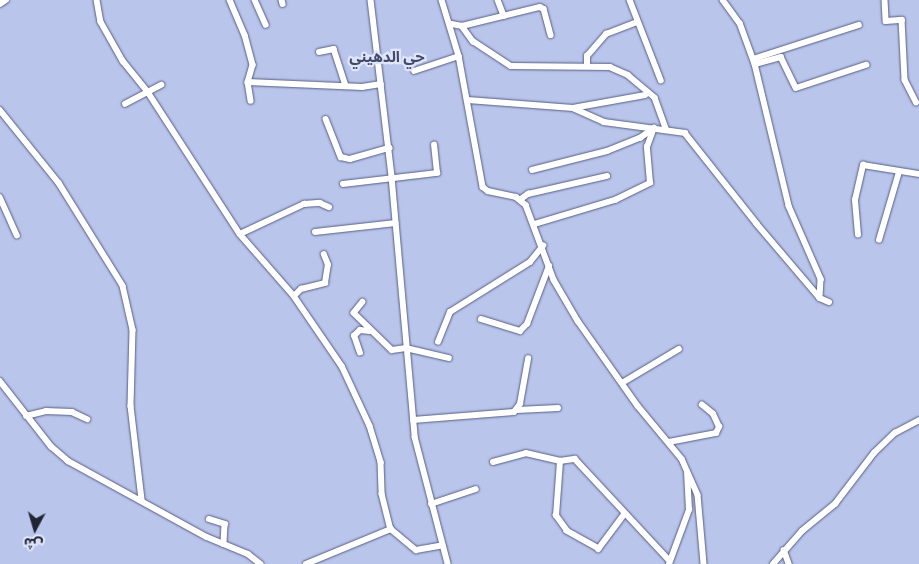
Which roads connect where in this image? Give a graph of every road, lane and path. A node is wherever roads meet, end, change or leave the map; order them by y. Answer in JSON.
{"nodes":[{"id":1,"x":6,"y":0,"type":"edge"},
{"id":2,"x":97,"y":0,"type":"edge"},
{"id":3,"x":230,"y":0,"type":"edge"},
{"id":4,"x":255,"y":0,"type":"edge"},
{"id":5,"x":371,"y":0,"type":"edge"},
{"id":6,"x":442,"y":0,"type":"edge"},
{"id":7,"x":498,"y":0,"type":"edge"},
{"id":8,"x":630,"y":0,"type":"edge"},
{"id":9,"x":723,"y":0,"type":"edge"},
{"id":10,"x":886,"y":0,"type":"edge"},
{"id":11,"x":0,"y":4,"type":"edge"},
{"id":12,"x":504,"y":16,"type":"junction"},
{"id":13,"x":636,"y":22,"type":"junction"},
{"id":14,"x":452,"y":24,"type":"junction"},
{"id":15,"x":266,"y":25,"type":"dead end"},
{"id":16,"x":859,"y":25,"type":"dead end"},
{"id":17,"x":462,"y":26,"type":"junction"},
{"id":18,"x":551,"y":35,"type":"dead end"},
{"id":19,"x":319,"y":52,"type":"dead end"},
{"id":20,"x":459,"y":56,"type":"junction"},
{"id":21,"x":754,"y":62,"type":"junction"},
{"id":22,"x":587,"y":65,"type":"junction"},
{"id":23,"x":866,"y":66,"type":"dead end"},
{"id":24,"x":414,"y":71,"type":"dead end"},
{"id":25,"x":662,"y":80,"type":"dead end"},
{"id":26,"x":248,"y":82,"type":"junction"},
{"id":27,"x":381,"y":84,"type":"junction"},
{"id":28,"x":161,"y":85,"type":"dead end"},
{"id":29,"x":346,"y":85,"type":"junction"},
{"id":30,"x":148,"y":92,"type":"junction"},
{"id":31,"x":646,"y":95,"type":"dead end"},
{"id":32,"x":468,"y":100,"type":"junction"},
{"id":33,"x":251,"y":101,"type":"dead end"},
{"id":34,"x":916,"y":102,"type":"dead end"},
{"id":35,"x":125,"y":104,"type":"dead end"},
{"id":36,"x":573,"y":108,"type":"junction"},
{"id":37,"x":0,"y":110,"type":"edge"},
{"id":38,"x":326,"y":119,"type":"dead end"},
{"id":39,"x":654,"y":128,"type":"junction"},
{"id":40,"x":666,"y":128,"type":"junction"},
{"id":41,"x":434,"y":146,"type":"dead end"},
{"id":42,"x":389,"y":148,"type":"junction"},
{"id":43,"x":532,"y":170,"type":"dead end"},
{"id":44,"x":899,"y":172,"type":"junction"},
{"id":45,"x":919,"y":174,"type":"edge"},
{"id":46,"x":607,"y":176,"type":"dead end"},
{"id":47,"x":392,"y":177,"type":"junction"},
{"id":48,"x":343,"y":184,"type":"dead end"},
{"id":49,"x":0,"y":197,"type":"edge"},
{"id":50,"x":521,"y":200,"type":"junction"},
{"id":51,"x":329,"y":207,"type":"dead end"},
{"id":52,"x":395,"y":223,"type":"junction"},
{"id":53,"x":535,"y":224,"type":"junction"},
{"id":54,"x":316,"y":232,"type":"dead end"},
{"id":55,"x":240,"y":234,"type":"junction"},
{"id":56,"x":17,"y":235,"type":"dead end"},
{"id":57,"x":858,"y":235,"type":"dead end"},
{"id":58,"x":879,"y":240,"type":"dead end"},
{"id":59,"x":543,"y":246,"type":"junction"},
{"id":60,"x":324,"y":255,"type":"dead end"},
{"id":61,"x":549,"y":266,"type":"junction"},
{"id":62,"x":294,"y":296,"type":"junction"},
{"id":63,"x":820,"y":298,"type":"junction"},
{"id":64,"x":363,"y":302,"type":"dead end"},
{"id":65,"x":828,"y":302,"type":"dead end"},
{"id":66,"x":481,"y":319,"type":"dead end"},
{"id":67,"x":374,"y":335,"type":"junction"},
{"id":68,"x":438,"y":342,"type":"dead end"},
{"id":69,"x":406,"y":348,"type":"junction"},
{"id":70,"x":678,"y":349,"type":"dead end"},
{"id":71,"x":360,"y":354,"type":"dead end"},
{"id":72,"x":449,"y":358,"type":"dead end"},
{"id":73,"x":528,"y":359,"type":"dead end"},
{"id":74,"x":0,"y":380,"type":"edge"},
{"id":75,"x":622,"y":383,"type":"junction"},
{"id":76,"x":702,"y":406,"type":"dead end"},
{"id":77,"x":558,"y":408,"type":"dead end"},
{"id":78,"x":517,"y":410,"type":"junction"},
{"id":79,"x":26,"y":416,"type":"junction"},
{"id":80,"x":87,"y":419,"type":"dead end"},
{"id":81,"x":412,"y":420,"type":"junction"},
{"id":82,"x":919,"y":420,"type":"edge"},
{"id":83,"x":669,"y":442,"type":"junction"},
{"id":84,"x":560,"y":461,"type":"junction"},
{"id":85,"x":494,"y":462,"type":"dead end"},
{"id":86,"x":687,"y":468,"type":"junction"},
{"id":87,"x":476,"y":489,"type":"dead end"},
{"id":88,"x":142,"y":500,"type":"junction"},
{"id":89,"x":431,"y":504,"type":"junction"},
{"id":90,"x":625,"y":514,"type":"junction"},
{"id":91,"x":209,"y":519,"type":"dead end"},
{"id":92,"x":391,"y":530,"type":"junction"},
{"id":93,"x":224,"y":544,"type":"junction"},
{"id":94,"x":443,"y":545,"type":"junction"},
{"id":95,"x":784,"y":550,"type":"junction"},
{"id":96,"x":669,"y":563,"type":"edge"},
{"id":97,"x":260,"y":564,"type":"edge"},
{"id":98,"x":306,"y":564,"type":"edge"},
{"id":99,"x":448,"y":564,"type":"edge"},
{"id":100,"x":704,"y":564,"type":"edge"},
{"id":101,"x":773,"y":564,"type":"edge"},
{"id":102,"x":789,"y":564,"type":"edge"}],
"edges":[{"from":1,"to":11,"type":"street"},
{"from":2,"to":30,"type":"street"},
{"from":3,"to":26,"type":"street"},
{"from":4,"to":15,"type":"street"},
{"from":5,"to":27,"type":"street"},
{"from":6,"to":14,"type":"street"},
{"from":7,"to":12,"type":"street"},
{"from":8,"to":13,"type":"street"},
{"from":9,"to":21,"type":"street"},
{"from":10,"to":34,"type":"street"},
{"from":12,"to":17,"type":"street"},
{"from":12,"to":18,"type":"street"},
{"from":13,"to":22,"type":"street"},
{"from":13,"to":25,"type":"street"},
{"from":14,"to":17,"type":"street"},
{"from":14,"to":20,"type":"street"},
{"from":16,"to":21,"type":"street"},
{"from":17,"to":22,"type":"street"},
{"from":19,"to":29,"type":"street"},
{"from":20,"to":24,"type":"street"},
{"from":20,"to":32,"type":"street"},
{"from":21,"to":23,"type":"street"},
{"from":21,"to":63,"type":"street"},
{"from":22,"to":40,"type":"street"},
{"from":26,"to":29,"type":"street"},
{"from":26,"to":33,"type":"street"},
{"from":27,"to":29,"type":"street"},
{"from":27,"to":42,"type":"street"},
{"from":28,"to":30,"type":"street"},
{"from":30,"to":35,"type":"street"},
{"from":30,"to":55,"type":"street"},
{"from":31,"to":36,"type":"street"},
{"from":32,"to":36,"type":"street"},
{"from":32,"to":50,"type":"street"},
{"from":36,"to":39,"type":"street"},
{"from":37,"to":88,"type":"street"},
{"from":38,"to":42,"type":"street"},
{"from":39,"to":40,"type":"street"},
{"from":39,"to":43,"type":"street"},
{"from":39,"to":53,"type":"street"},
{"from":40,"to":63,"type":"street"},
{"from":41,"to":47,"type":"street"},
{"from":42,"to":47,"type":"street"},
{"from":44,"to":45,"type":"street"},
{"from":44,"to":57,"type":"street"},
{"from":44,"to":58,"type":"street"},
{"from":46,"to":50,"type":"street"},
{"from":47,"to":48,"type":"street"},
{"from":47,"to":52,"type":"street"},
{"from":49,"to":56,"type":"street"},
{"from":50,"to":53,"type":"street"},
{"from":51,"to":55,"type":"street"},
{"from":52,"to":54,"type":"street"},
{"from":52,"to":69,"type":"street"},
{"from":53,"to":59,"type":"street"},
{"from":55,"to":62,"type":"street"},
{"from":59,"to":61,"type":"street"},
{"from":59,"to":68,"type":"street"},
{"from":60,"to":62,"type":"street"},
{"from":61,"to":66,"type":"street"},
{"from":61,"to":75,"type":"street"},
{"from":62,"to":92,"type":"street"},
{"from":63,"to":65,"type":"street"},
{"from":64,"to":67,"type":"street"},
{"from":67,"to":69,"type":"street"},
{"from":67,"to":71,"type":"street"},
{"from":69,"to":72,"type":"street"},
{"from":69,"to":81,"type":"street"},
{"from":70,"to":75,"type":"street"},
{"from":73,"to":78,"type":"street"},
{"from":74,"to":79,"type":"street"},
{"from":75,"to":83,"type":"street"},
{"from":76,"to":83,"type":"street"},
{"from":77,"to":78,"type":"street"},
{"from":78,"to":81,"type":"street"},
{"from":79,"to":80,"type":"street"},
{"from":79,"to":88,"type":"street"},
{"from":81,"to":89,"type":"street"},
{"from":82,"to":95,"type":"street"},
{"from":83,"to":86,"type":"street"},
{"from":84,"to":85,"type":"street"},
{"from":84,"to":90,"type":"street"},
{"from":84,"to":90,"type":"street"},
{"from":86,"to":96,"type":"street"},
{"from":86,"to":100,"type":"street"},
{"from":87,"to":89,"type":"street"},
{"from":88,"to":93,"type":"street"},
{"from":89,"to":94,"type":"street"},
{"from":90,"to":96,"type":"street"},
{"from":91,"to":93,"type":"street"},
{"from":92,"to":94,"type":"street"},
{"from":92,"to":98,"type":"street"},
{"from":93,"to":97,"type":"street"},
{"from":94,"to":99,"type":"street"},
{"from":95,"to":101,"type":"street"},
{"from":95,"to":102,"type":"street"}]}
